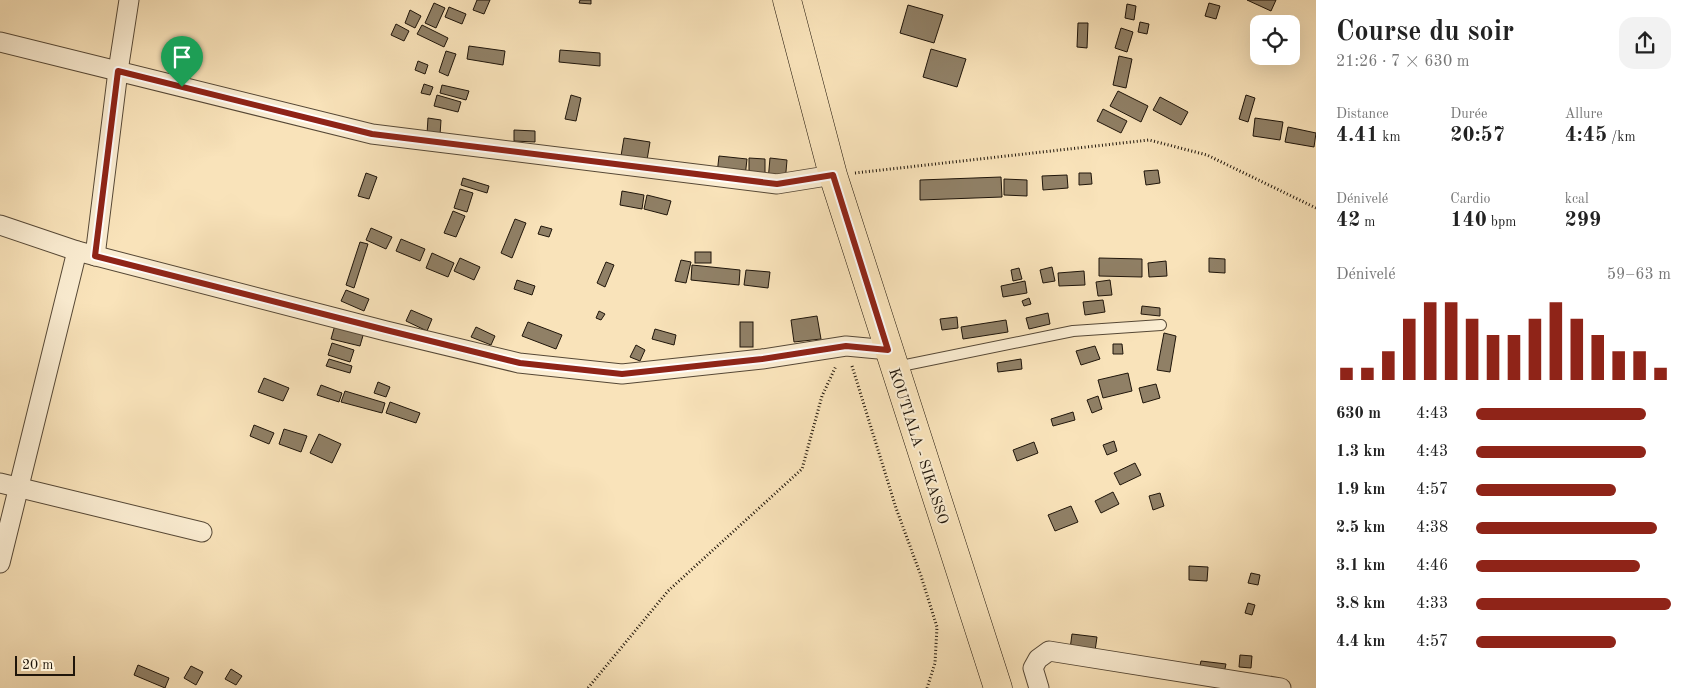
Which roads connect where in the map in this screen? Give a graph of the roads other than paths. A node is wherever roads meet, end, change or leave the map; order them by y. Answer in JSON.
{"nodes":[{"id":1,"x":128,"y":0,"type":"edge"},
{"id":2,"x":787,"y":0,"type":"edge"},
{"id":3,"x":0,"y":42,"type":"edge"},
{"id":4,"x":118,"y":71,"type":"junction"},
{"id":5,"x":833,"y":175,"type":"junction"},
{"id":6,"x":0,"y":225,"type":"edge"},
{"id":7,"x":77,"y":251,"type":"junction"},
{"id":8,"x":95,"y":256,"type":"junction"},
{"id":9,"x":1161,"y":325,"type":"dead end"},
{"id":10,"x":891,"y":358,"type":"junction"},
{"id":11,"x":0,"y":483,"type":"edge"},
{"id":12,"x":19,"y":487,"type":"junction"},
{"id":13,"x":202,"y":532,"type":"dead end"},
{"id":14,"x":0,"y":563,"type":"edge"},
{"id":15,"x":998,"y":688,"type":"edge"},
{"id":16,"x":1039,"y":688,"type":"edge"},
{"id":17,"x":1281,"y":688,"type":"edge"}],
"edges":[{"from":1,"to":4,"type":"street"},
{"from":2,"to":5,"type":"main road","name":"KOUTIALA - SIKASSO"},
{"from":3,"to":4,"type":"street"},
{"from":4,"to":5,"type":"street"},
{"from":4,"to":8,"type":"street"},
{"from":5,"to":10,"type":"main road","name":"KOUTIALA - SIKASSO"},
{"from":6,"to":7,"type":"street"},
{"from":7,"to":8,"type":"street"},
{"from":7,"to":12,"type":"street"},
{"from":8,"to":10,"type":"street"},
{"from":9,"to":10,"type":"lane"},
{"from":10,"to":15,"type":"main road","name":"KOUTIALA - SIKASSO"},
{"from":11,"to":12,"type":"street"},
{"from":12,"to":13,"type":"street"},
{"from":12,"to":14,"type":"street"},
{"from":16,"to":17,"type":"street"}]}
